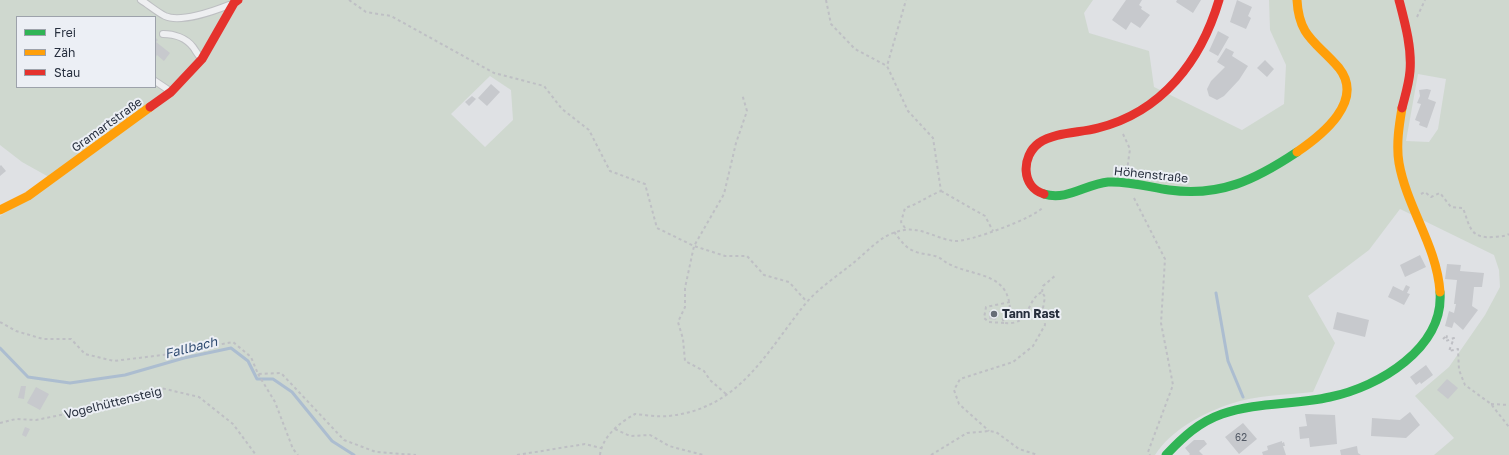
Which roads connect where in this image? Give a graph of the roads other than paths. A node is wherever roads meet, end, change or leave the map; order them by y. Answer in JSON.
{"nodes":[{"id":1,"x":1219,"y":0,"type":"edge"},
{"id":2,"x":1296,"y":0,"type":"edge"},
{"id":3,"x":1399,"y":0,"type":"edge"},
{"id":4,"x":143,"y":1,"type":"edge"},
{"id":5,"x":236,"y":1,"type":"edge"},
{"id":6,"x":163,"y":34,"type":"dead end"},
{"id":7,"x":202,"y":59,"type":"junction"},
{"id":8,"x":156,"y":82,"type":"edge"},
{"id":9,"x":171,"y":92,"type":"junction"},
{"id":10,"x":0,"y":210,"type":"edge"},
{"id":11,"x":1166,"y":455,"type":"edge"}],
"edges":[{"from":1,"to":2,"type":"street","name":"Höhenstraße"},
{"from":3,"to":11,"type":"street"},
{"from":4,"to":5,"type":"lane"},
{"from":5,"to":7,"type":"street","name":"Gramartstraße"},
{"from":6,"to":7,"type":"lane"},
{"from":7,"to":9,"type":"street","name":"Gramartstraße"},
{"from":8,"to":9,"type":"lane"},
{"from":9,"to":10,"type":"street","name":"Gramartstraße"}]}
